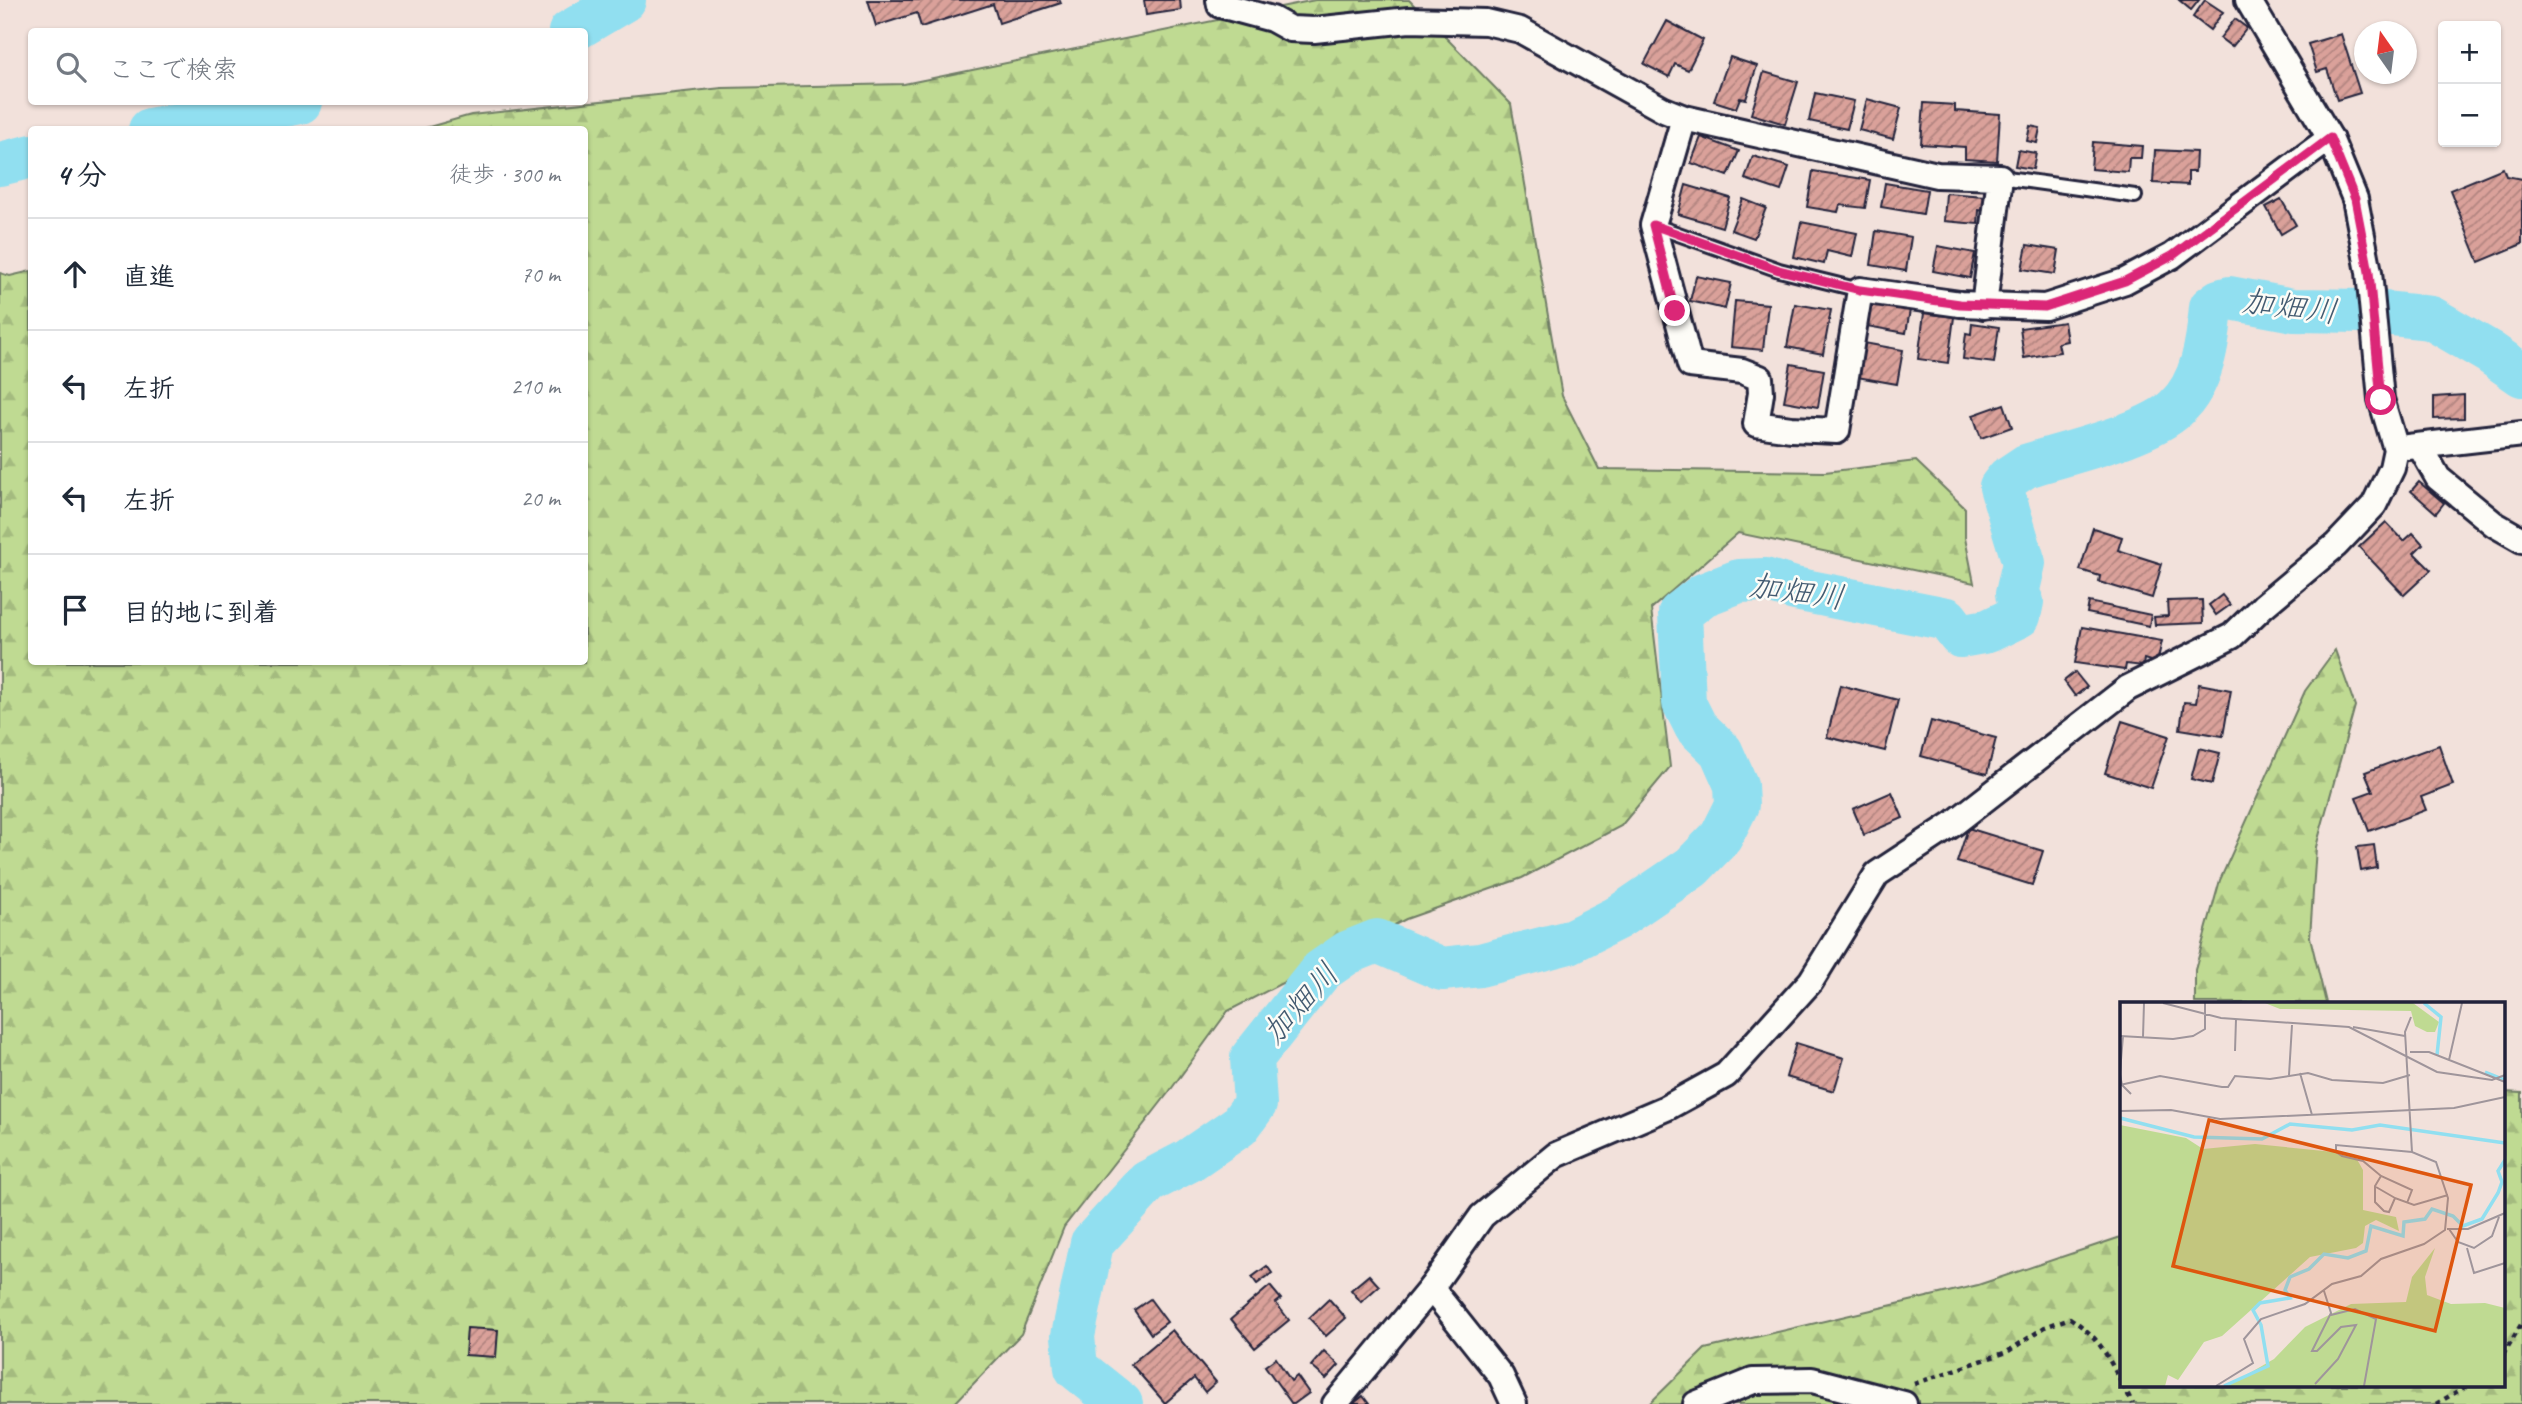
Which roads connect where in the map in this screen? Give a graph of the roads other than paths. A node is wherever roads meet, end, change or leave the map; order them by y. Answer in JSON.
{"nodes":[{"id":1,"x":1219,"y":0,"type":"edge"},
{"id":2,"x":2248,"y":0,"type":"edge"},
{"id":3,"x":1684,"y":118,"type":"junction"},
{"id":4,"x":2330,"y":138,"type":"junction"},
{"id":5,"x":2000,"y":177,"type":"junction"},
{"id":6,"x":2136,"y":196,"type":"dead end"},
{"id":7,"x":1653,"y":225,"type":"junction"},
{"id":8,"x":1860,"y":290,"type":"junction"},
{"id":9,"x":1984,"y":306,"type":"junction"},
{"id":10,"x":2522,"y":434,"type":"edge"},
{"id":11,"x":2408,"y":447,"type":"junction"},
{"id":12,"x":2522,"y":540,"type":"edge"},
{"id":13,"x":1431,"y":1288,"type":"junction"},
{"id":14,"x":1335,"y":1404,"type":"edge"},
{"id":15,"x":1514,"y":1404,"type":"edge"},
{"id":16,"x":1696,"y":1404,"type":"edge"},
{"id":17,"x":1904,"y":1404,"type":"edge"}],
"edges":[{"from":1,"to":3,"type":"street"},
{"from":2,"to":4,"type":"street"},
{"from":3,"to":5,"type":"street"},
{"from":3,"to":7,"type":"street"},
{"from":4,"to":9,"type":"street"},
{"from":4,"to":11,"type":"street"},
{"from":5,"to":6,"type":"lane"},
{"from":5,"to":9,"type":"street"},
{"from":7,"to":8,"type":"lane"},
{"from":7,"to":8,"type":"street"},
{"from":8,"to":9,"type":"street"},
{"from":10,"to":11,"type":"street"},
{"from":11,"to":12,"type":"street"},
{"from":11,"to":13,"type":"street"},
{"from":13,"to":14,"type":"street"},
{"from":13,"to":15,"type":"street"},
{"from":16,"to":17,"type":"street"}]}
